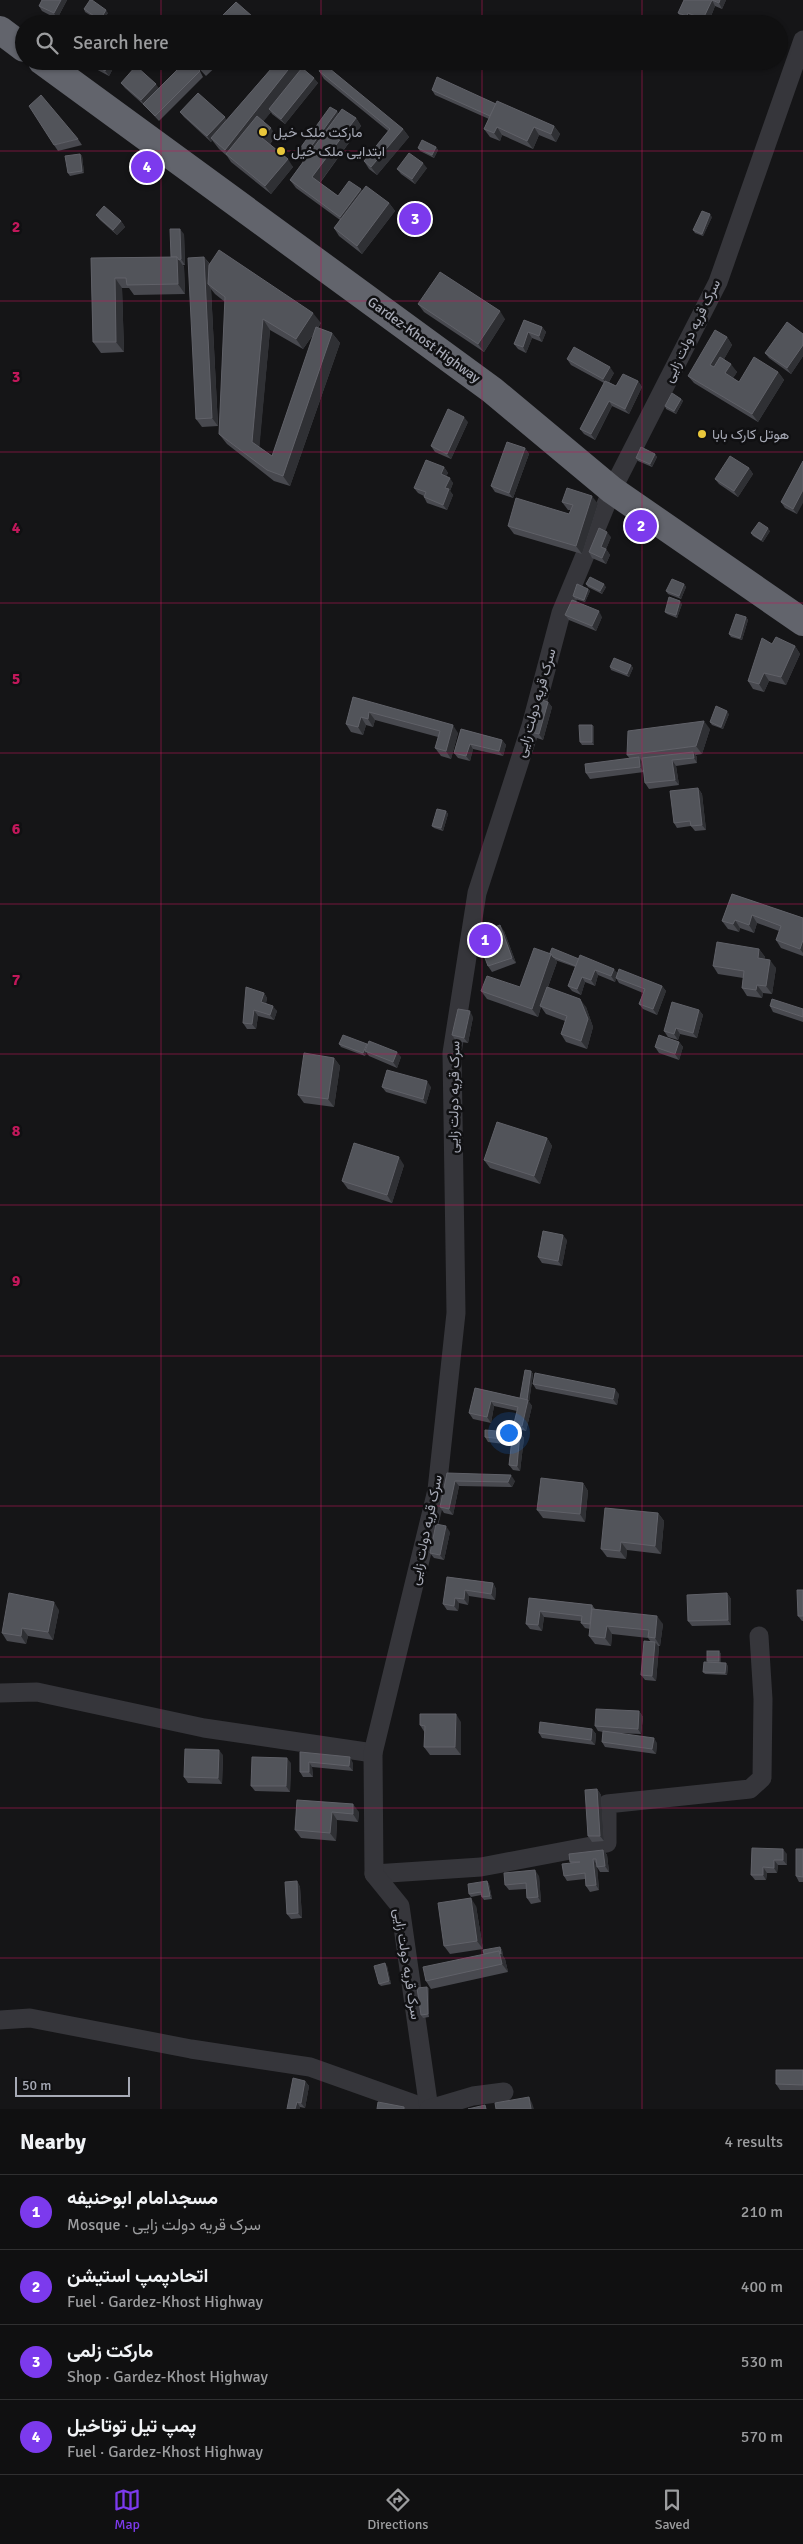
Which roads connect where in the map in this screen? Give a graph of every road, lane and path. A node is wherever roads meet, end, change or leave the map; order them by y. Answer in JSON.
{"nodes":[{"id":1,"x":0,"y":30,"type":"edge"},
{"id":2,"x":803,"y":40,"type":"edge"},
{"id":3,"x":15,"y":41,"type":"edge"},
{"id":4,"x":54,"y":70,"type":"edge"},
{"id":5,"x":612,"y":490,"type":"junction"},
{"id":6,"x":803,"y":622,"type":"edge"},
{"id":7,"x":759,"y":1636,"type":"dead end"},
{"id":8,"x":0,"y":1693,"type":"edge"},
{"id":9,"x":373,"y":1753,"type":"junction"},
{"id":10,"x":374,"y":1874,"type":"junction"},
{"id":11,"x":0,"y":2020,"type":"edge"},
{"id":12,"x":504,"y":2092,"type":"dead end"},
{"id":13,"x":429,"y":2109,"type":"edge"}],
"edges":[{"from":1,"to":3,"type":"highway"},
{"from":2,"to":5,"type":"street","name":"سرک قریه دولت زایی"},
{"from":4,"to":5,"type":"highway","name":"Gardez-Khost Highway"},
{"from":5,"to":6,"type":"highway","name":"Gardez-Khost Highway"},
{"from":5,"to":9,"type":"street","name":"سرک قریه دولت زایی"},
{"from":7,"to":10,"type":"street"},
{"from":8,"to":9,"type":"street"},
{"from":9,"to":10,"type":"street","name":"سرک قریه دولت زایی"},
{"from":10,"to":13,"type":"street","name":"سرک قریه دولت زایی"},
{"from":11,"to":13,"type":"street"},
{"from":12,"to":13,"type":"street"}]}
